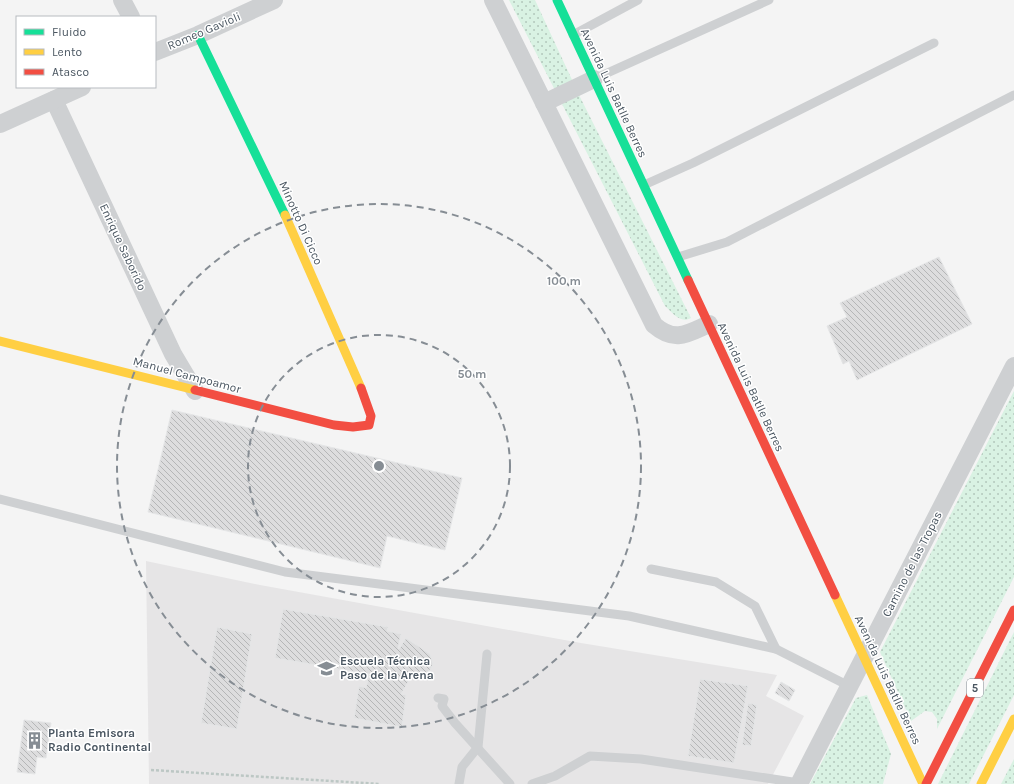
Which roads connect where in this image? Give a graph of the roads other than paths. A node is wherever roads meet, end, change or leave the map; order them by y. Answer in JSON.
{"nodes":[{"id":1,"x":122,"y":0,"type":"edge"},
{"id":2,"x":274,"y":0,"type":"edge"},
{"id":3,"x":493,"y":0,"type":"edge"},
{"id":4,"x":557,"y":0,"type":"edge"},
{"id":5,"x":638,"y":0,"type":"edge"},
{"id":6,"x":769,"y":0,"type":"edge"},
{"id":7,"x":130,"y":16,"type":"edge"},
{"id":8,"x":198,"y":35,"type":"junction"},
{"id":9,"x":573,"y":35,"type":"junction"},
{"id":10,"x":934,"y":43,"type":"dead end"},
{"id":11,"x":156,"y":52,"type":"edge"},
{"id":12,"x":594,"y":79,"type":"junction"},
{"id":13,"x":80,"y":88,"type":"edge"},
{"id":14,"x":1014,"y":95,"type":"edge"},
{"id":15,"x":54,"y":100,"type":"junction"},
{"id":16,"x":544,"y":103,"type":"junction"},
{"id":17,"x":2,"y":118,"type":"edge"},
{"id":18,"x":644,"y":185,"type":"junction"},
{"id":19,"x":678,"y":257,"type":"junction"},
{"id":20,"x":709,"y":324,"type":"junction"},
{"id":21,"x":0,"y":341,"type":"edge"},
{"id":22,"x":1014,"y":366,"type":"edge"},
{"id":23,"x":195,"y":391,"type":"junction"},
{"id":24,"x":369,"y":425,"type":"joint"},
{"id":25,"x":0,"y":499,"type":"edge"},
{"id":26,"x":651,"y":569,"type":"dead end"},
{"id":27,"x":1014,"y":610,"type":"edge"},
{"id":28,"x":776,"y":649,"type":"junction"},
{"id":29,"x":488,"y":654,"type":"dead end"},
{"id":30,"x":864,"y":657,"type":"junction"},
{"id":31,"x":849,"y":686,"type":"junction"},
{"id":32,"x":438,"y":698,"type":"dead end"},
{"id":33,"x":1014,"y":719,"type":"edge"},
{"id":34,"x":478,"y":747,"type":"junction"},
{"id":35,"x":799,"y":783,"type":"edge"},
{"id":36,"x":459,"y":784,"type":"edge"},
{"id":37,"x":510,"y":784,"type":"edge"},
{"id":38,"x":532,"y":784,"type":"edge"},
{"id":39,"x":923,"y":784,"type":"edge"},
{"id":40,"x":926,"y":784,"type":"edge"},
{"id":41,"x":981,"y":784,"type":"edge"}],
"edges":[{"from":1,"to":7,"type":"street"},
{"from":2,"to":8,"type":"street","name":"Romeo Gavioli"},
{"from":3,"to":16,"type":"street"},
{"from":4,"to":9,"type":"main road","name":"Avenida Luis Batlle Berres"},
{"from":5,"to":9,"type":"lane"},
{"from":6,"to":12,"type":"lane"},
{"from":8,"to":11,"type":"street","name":"Romeo Gavioli"},
{"from":8,"to":24,"type":"main road","name":"Minotto Di Cicco"},
{"from":9,"to":12,"type":"main road","name":"Avenida Luis Batlle Berres"},
{"from":10,"to":18,"type":"lane"},
{"from":12,"to":16,"type":"street"},
{"from":12,"to":18,"type":"main road","name":"Avenida Luis Batlle Berres"},
{"from":13,"to":15,"type":"street"},
{"from":14,"to":19,"type":"lane"},
{"from":15,"to":17,"type":"street"},
{"from":15,"to":23,"type":"street","name":"Enrique Saborido"},
{"from":16,"to":20,"type":"street"},
{"from":18,"to":19,"type":"main road","name":"Avenida Luis Batlle Berres"},
{"from":19,"to":20,"type":"main road","name":"Avenida Luis Batlle Berres"},
{"from":20,"to":30,"type":"main road","name":"Avenida Luis Batlle Berres"},
{"from":21,"to":23,"type":"main road","name":"Manuel Campoamor"},
{"from":22,"to":30,"type":"street","name":"Camino de las Tropas"},
{"from":23,"to":24,"type":"main road","name":"Manuel Campoamor"},
{"from":25,"to":28,"type":"lane"},
{"from":26,"to":28,"type":"lane"},
{"from":27,"to":40,"type":"main road","number":"5"},
{"from":28,"to":31,"type":"lane"},
{"from":29,"to":34,"type":"lane"},
{"from":30,"to":31,"type":"street","name":"Camino de las Tropas"},
{"from":30,"to":39,"type":"main road","name":"Avenida Luis Batlle Berres"},
{"from":31,"to":35,"type":"street","name":"Camino de las Tropas"},
{"from":32,"to":34,"type":"lane"},
{"from":33,"to":41,"type":"main road"},
{"from":34,"to":36,"type":"lane"},
{"from":34,"to":37,"type":"lane"},
{"from":35,"to":38,"type":"lane"}]}
